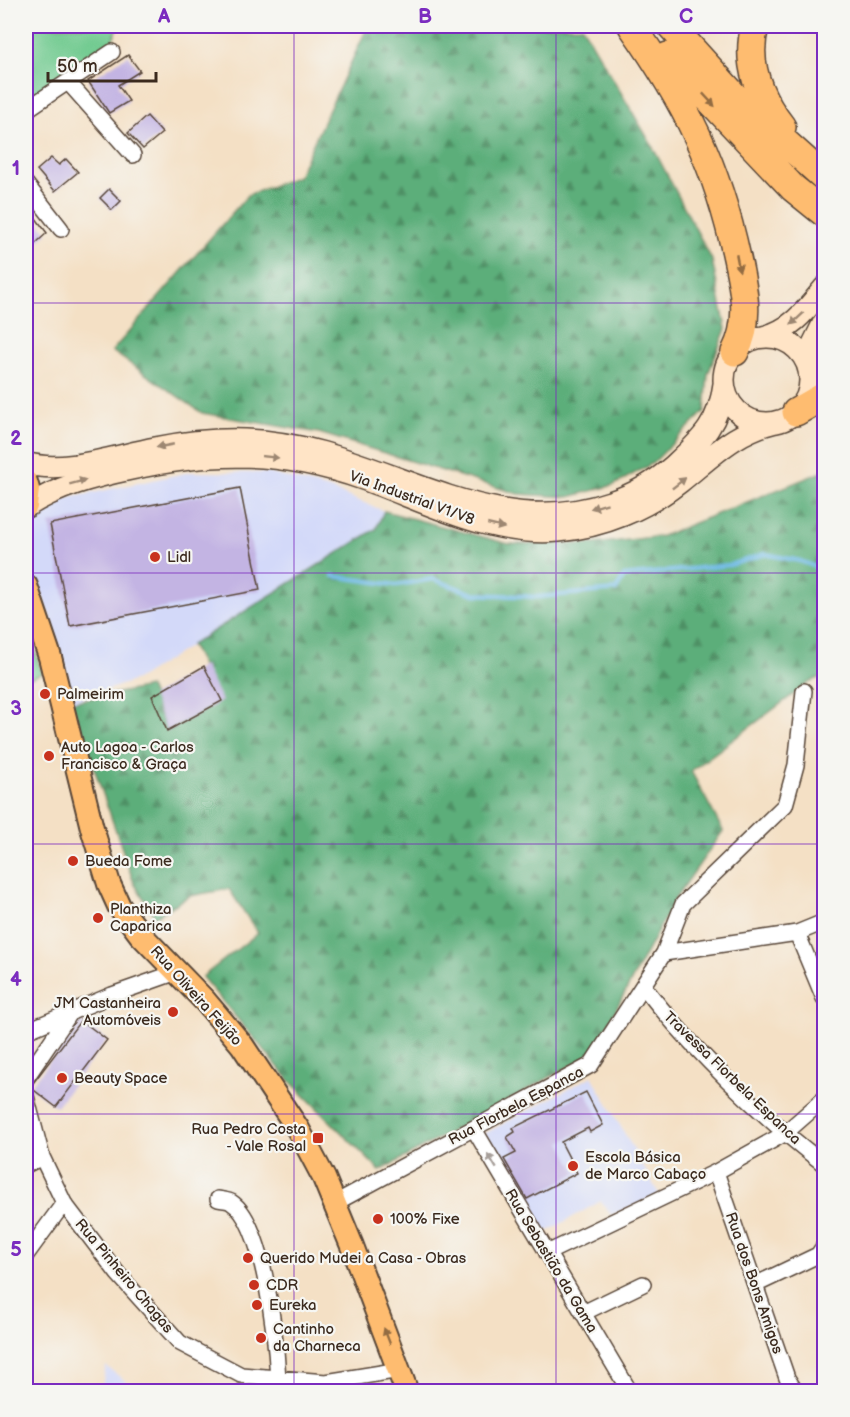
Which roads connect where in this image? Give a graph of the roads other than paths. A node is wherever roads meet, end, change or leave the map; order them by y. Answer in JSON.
{"nodes":[{"id":1,"x":632,"y":26,"type":"edge"},
{"id":2,"x":642,"y":26,"type":"edge"},
{"id":3,"x":672,"y":26,"type":"edge"},
{"id":4,"x":755,"y":26,"type":"edge"},
{"id":5,"x":112,"y":52,"type":"dead end"},
{"id":6,"x":68,"y":82,"type":"junction"},
{"id":7,"x":26,"y":110,"type":"edge"},
{"id":8,"x":133,"y":155,"type":"dead end"},
{"id":9,"x":825,"y":176,"type":"edge"},
{"id":10,"x":26,"y":184,"type":"edge"},
{"id":11,"x":825,"y":213,"type":"edge"},
{"id":12,"x":61,"y":229,"type":"dead end"},
{"id":13,"x":825,"y":288,"type":"edge"},
{"id":14,"x":825,"y":322,"type":"edge"},
{"id":15,"x":762,"y":337,"type":"junction"},
{"id":16,"x":735,"y":352,"type":"junction"},
{"id":17,"x":810,"y":371,"type":"junction"},
{"id":18,"x":724,"y":384,"type":"junction"},
{"id":19,"x":825,"y":396,"type":"edge"},
{"id":20,"x":788,"y":417,"type":"junction"},
{"id":21,"x":26,"y":463,"type":"edge"},
{"id":22,"x":26,"y":482,"type":"edge"},
{"id":23,"x":26,"y":507,"type":"edge"},
{"id":24,"x":26,"y":586,"type":"edge"},
{"id":25,"x":804,"y":691,"type":"dead end"},
{"id":26,"x":825,"y":922,"type":"edge"},
{"id":27,"x":797,"y":933,"type":"junction"},
{"id":28,"x":664,"y":953,"type":"junction"},
{"id":29,"x":177,"y":972,"type":"junction"},
{"id":30,"x":644,"y":987,"type":"junction"},
{"id":31,"x":825,"y":998,"type":"edge"},
{"id":32,"x":72,"y":1012,"type":"junction"},
{"id":33,"x":26,"y":1031,"type":"edge"},
{"id":34,"x":26,"y":1078,"type":"edge"},
{"id":35,"x":26,"y":1096,"type":"edge"},
{"id":36,"x":825,"y":1099,"type":"edge"},
{"id":37,"x":474,"y":1129,"type":"junction"},
{"id":38,"x":784,"y":1134,"type":"junction"},
{"id":39,"x":42,"y":1157,"type":"junction"},
{"id":40,"x":825,"y":1164,"type":"edge"},
{"id":41,"x":26,"y":1165,"type":"edge"},
{"id":42,"x":716,"y":1172,"type":"junction"},
{"id":43,"x":218,"y":1199,"type":"dead end"},
{"id":44,"x":64,"y":1203,"type":"junction"},
{"id":45,"x":334,"y":1203,"type":"junction"},
{"id":46,"x":825,"y":1246,"type":"edge"},
{"id":47,"x":547,"y":1253,"type":"junction"},
{"id":48,"x":26,"y":1255,"type":"edge"},
{"id":49,"x":643,"y":1284,"type":"dead end"},
{"id":50,"x":755,"y":1285,"type":"junction"},
{"id":51,"x":583,"y":1313,"type":"junction"},
{"id":52,"x":278,"y":1379,"type":"junction"},
{"id":53,"x":404,"y":1381,"type":"edge"},
{"id":54,"x":630,"y":1392,"type":"edge"},
{"id":55,"x":796,"y":1392,"type":"edge"}],
"edges":[{"from":1,"to":16,"type":"highway","one_way":true},
{"from":2,"to":11,"type":"highway","one_way":true},
{"from":3,"to":9,"type":"highway"},
{"from":4,"to":9,"type":"highway"},
{"from":5,"to":6,"type":"street"},
{"from":6,"to":7,"type":"street"},
{"from":6,"to":8,"type":"street"},
{"from":10,"to":12,"type":"street"},
{"from":13,"to":15,"type":"main road","one_way":true},
{"from":14,"to":17,"type":"main road"},
{"from":15,"to":16,"type":"main road"},
{"from":15,"to":17,"type":"main road"},
{"from":16,"to":18,"type":"main road"},
{"from":17,"to":20,"type":"main road"},
{"from":18,"to":20,"type":"main road"},
{"from":18,"to":21,"type":"main road","name":"Via Industrial V1/V8","one_way":true},
{"from":19,"to":20,"type":"highway"},
{"from":23,"to":20,"type":"main road","name":"Via Industrial V1/V8","one_way":true},
{"from":22,"to":23,"type":"main road"},
{"from":24,"to":29,"type":"main road","name":"Rua Oliveira Feijão"},
{"from":25,"to":28,"type":"street","name":"Rua Florbela Espanca"},
{"from":26,"to":27,"type":"street"},
{"from":27,"to":28,"type":"street"},
{"from":27,"to":31,"type":"street"},
{"from":28,"to":30,"type":"street","name":"Rua Florbela Espanca"},
{"from":29,"to":32,"type":"street"},
{"from":29,"to":45,"type":"main road","name":"Rua Oliveira Feijão"},
{"from":30,"to":37,"type":"street","name":"Rua Florbela Espanca"},
{"from":30,"to":38,"type":"street","name":"Travessa Florbela Espanca"},
{"from":32,"to":33,"type":"street"},
{"from":32,"to":34,"type":"street"},
{"from":35,"to":39,"type":"street","name":"Rua Pinheiro Chagas"},
{"from":36,"to":38,"type":"street"},
{"from":37,"to":45,"type":"street","name":"Rua Florbela Espanca"},
{"from":47,"to":37,"type":"street","name":"Rua Sebastião da Gama","one_way":true},
{"from":38,"to":40,"type":"street","name":"Travessa Florbela Espanca"},
{"from":38,"to":42,"type":"street"},
{"from":39,"to":41,"type":"street"},
{"from":39,"to":44,"type":"street","name":"Rua Pinheiro Chagas"},
{"from":42,"to":47,"type":"street"},
{"from":42,"to":50,"type":"street","name":"Rua dos Bons Amigos"},
{"from":43,"to":52,"type":"street"},
{"from":44,"to":48,"type":"street"},
{"from":44,"to":52,"type":"street","name":"Rua Pinheiro Chagas"},
{"from":53,"to":45,"type":"main road","name":"Rua Oliveira Feijão","one_way":true},
{"from":46,"to":50,"type":"street"},
{"from":47,"to":51,"type":"street","name":"Rua Sebastião da Gama"},
{"from":49,"to":51,"type":"street"},
{"from":50,"to":55,"type":"street","name":"Rua dos Bons Amigos"},
{"from":51,"to":54,"type":"street","name":"Rua Sebastião da Gama"},
{"from":52,"to":53,"type":"street","name":"Rua Pinheiro Chagas"}]}
